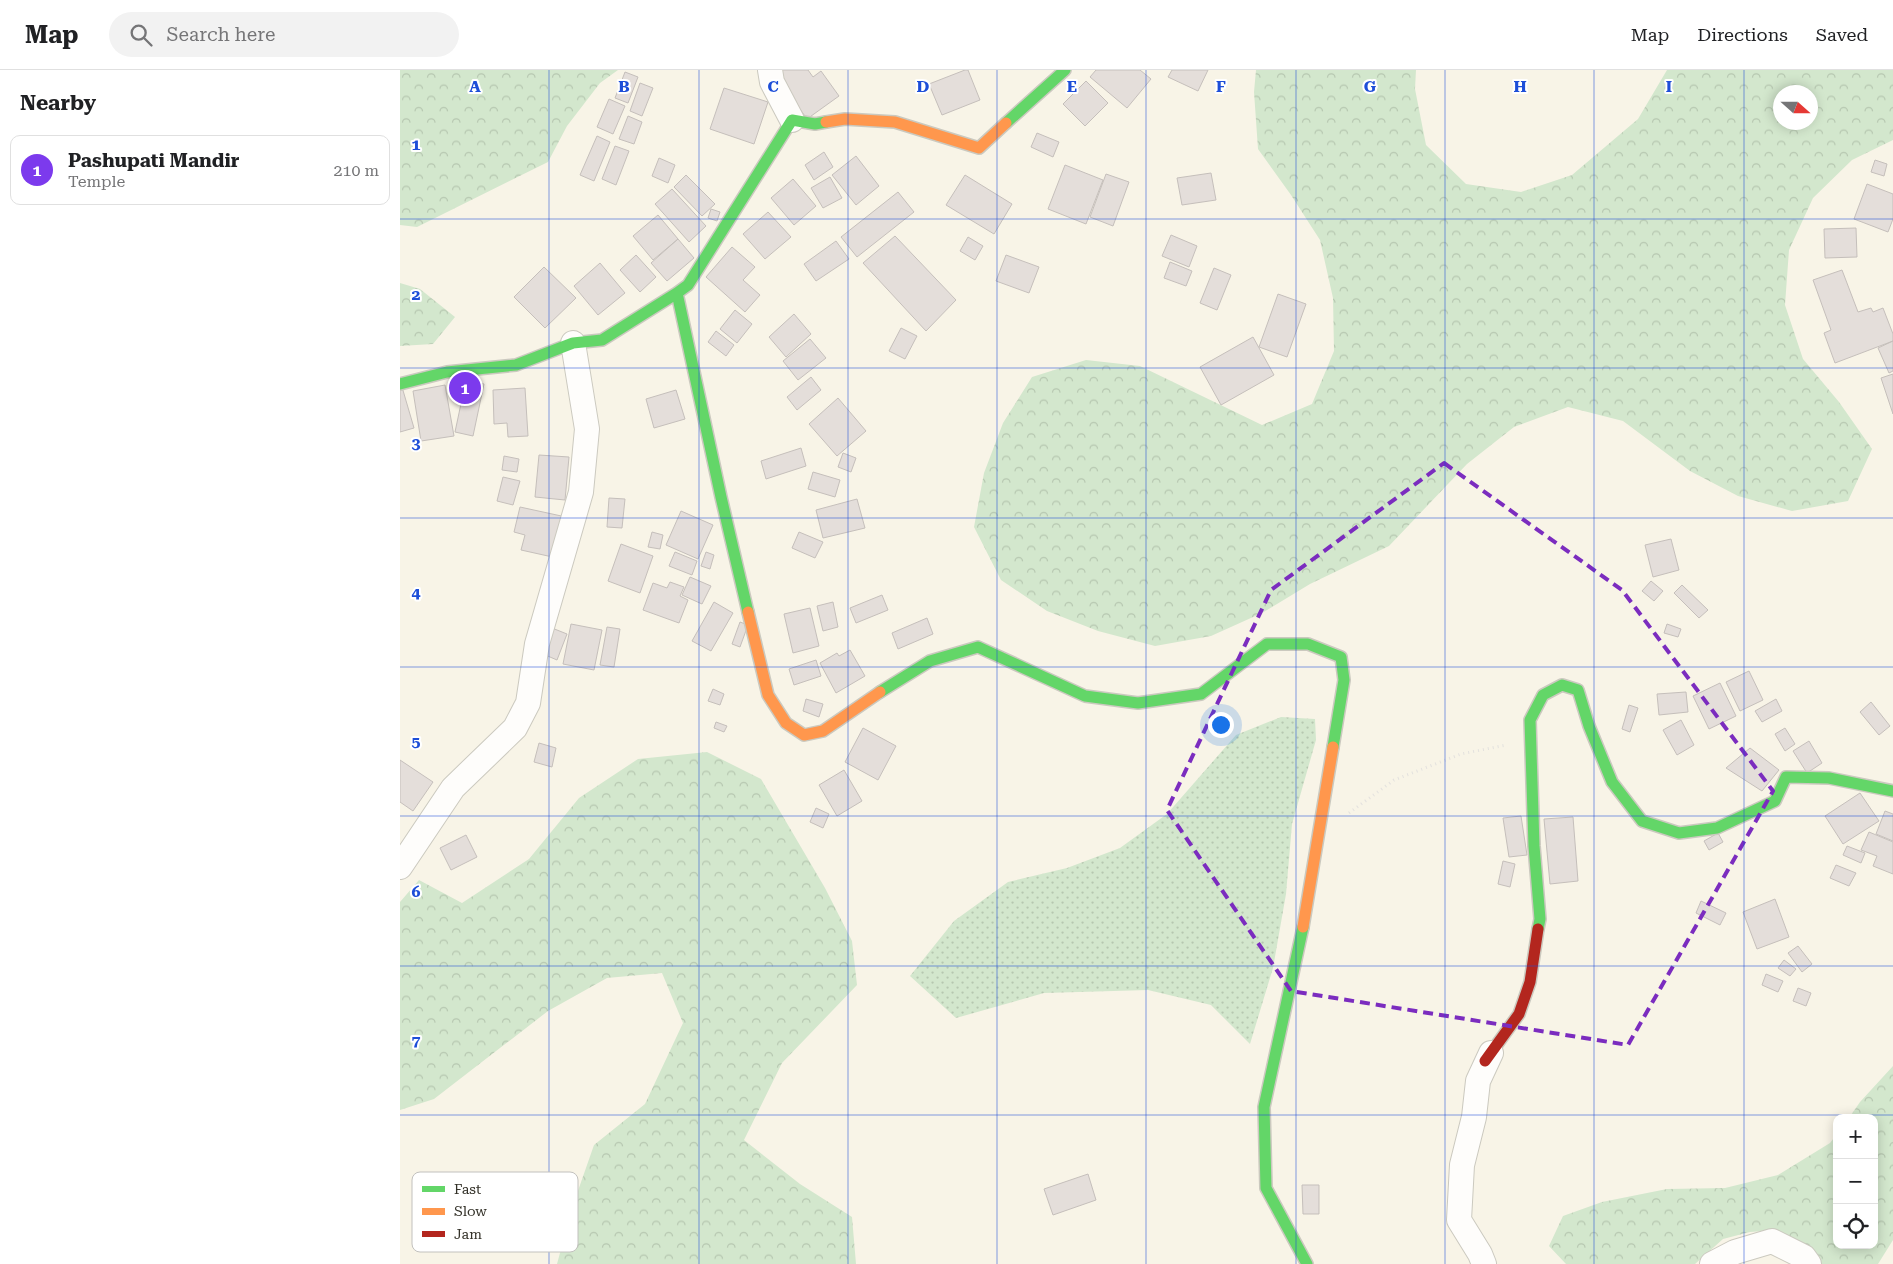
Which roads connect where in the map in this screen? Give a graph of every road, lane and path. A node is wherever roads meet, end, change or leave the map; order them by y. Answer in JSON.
{"nodes":[{"id":1,"x":770,"y":70,"type":"edge"},
{"id":2,"x":1065,"y":70,"type":"edge"},
{"id":3,"x":792,"y":120,"type":"junction"},
{"id":4,"x":677,"y":293,"type":"junction"},
{"id":5,"x":572,"y":343,"type":"junction"},
{"id":6,"x":400,"y":384,"type":"edge"},
{"id":7,"x":1531,"y":741,"type":"junction"},
{"id":8,"x":1893,"y":791,"type":"edge"},
{"id":9,"x":1346,"y":816,"type":"dead end"},
{"id":10,"x":400,"y":867,"type":"edge"},
{"id":11,"x":1488,"y":1057,"type":"joint"},
{"id":12,"x":1307,"y":1264,"type":"edge"},
{"id":13,"x":1484,"y":1264,"type":"edge"},
{"id":14,"x":1712,"y":1264,"type":"edge"},
{"id":15,"x":1809,"y":1264,"type":"edge"}],
"edges":[{"from":1,"to":3,"type":"street"},
{"from":2,"to":3,"type":"street"},
{"from":3,"to":4,"type":"street"},
{"from":4,"to":5,"type":"street"},
{"from":4,"to":12,"type":"street"},
{"from":5,"to":6,"type":"street"},
{"from":5,"to":10,"type":"street"},
{"from":7,"to":8,"type":"street"},
{"from":7,"to":9,"type":"path"},
{"from":7,"to":11,"type":"street"},
{"from":11,"to":13,"type":"street"},
{"from":14,"to":15,"type":"street"}]}
